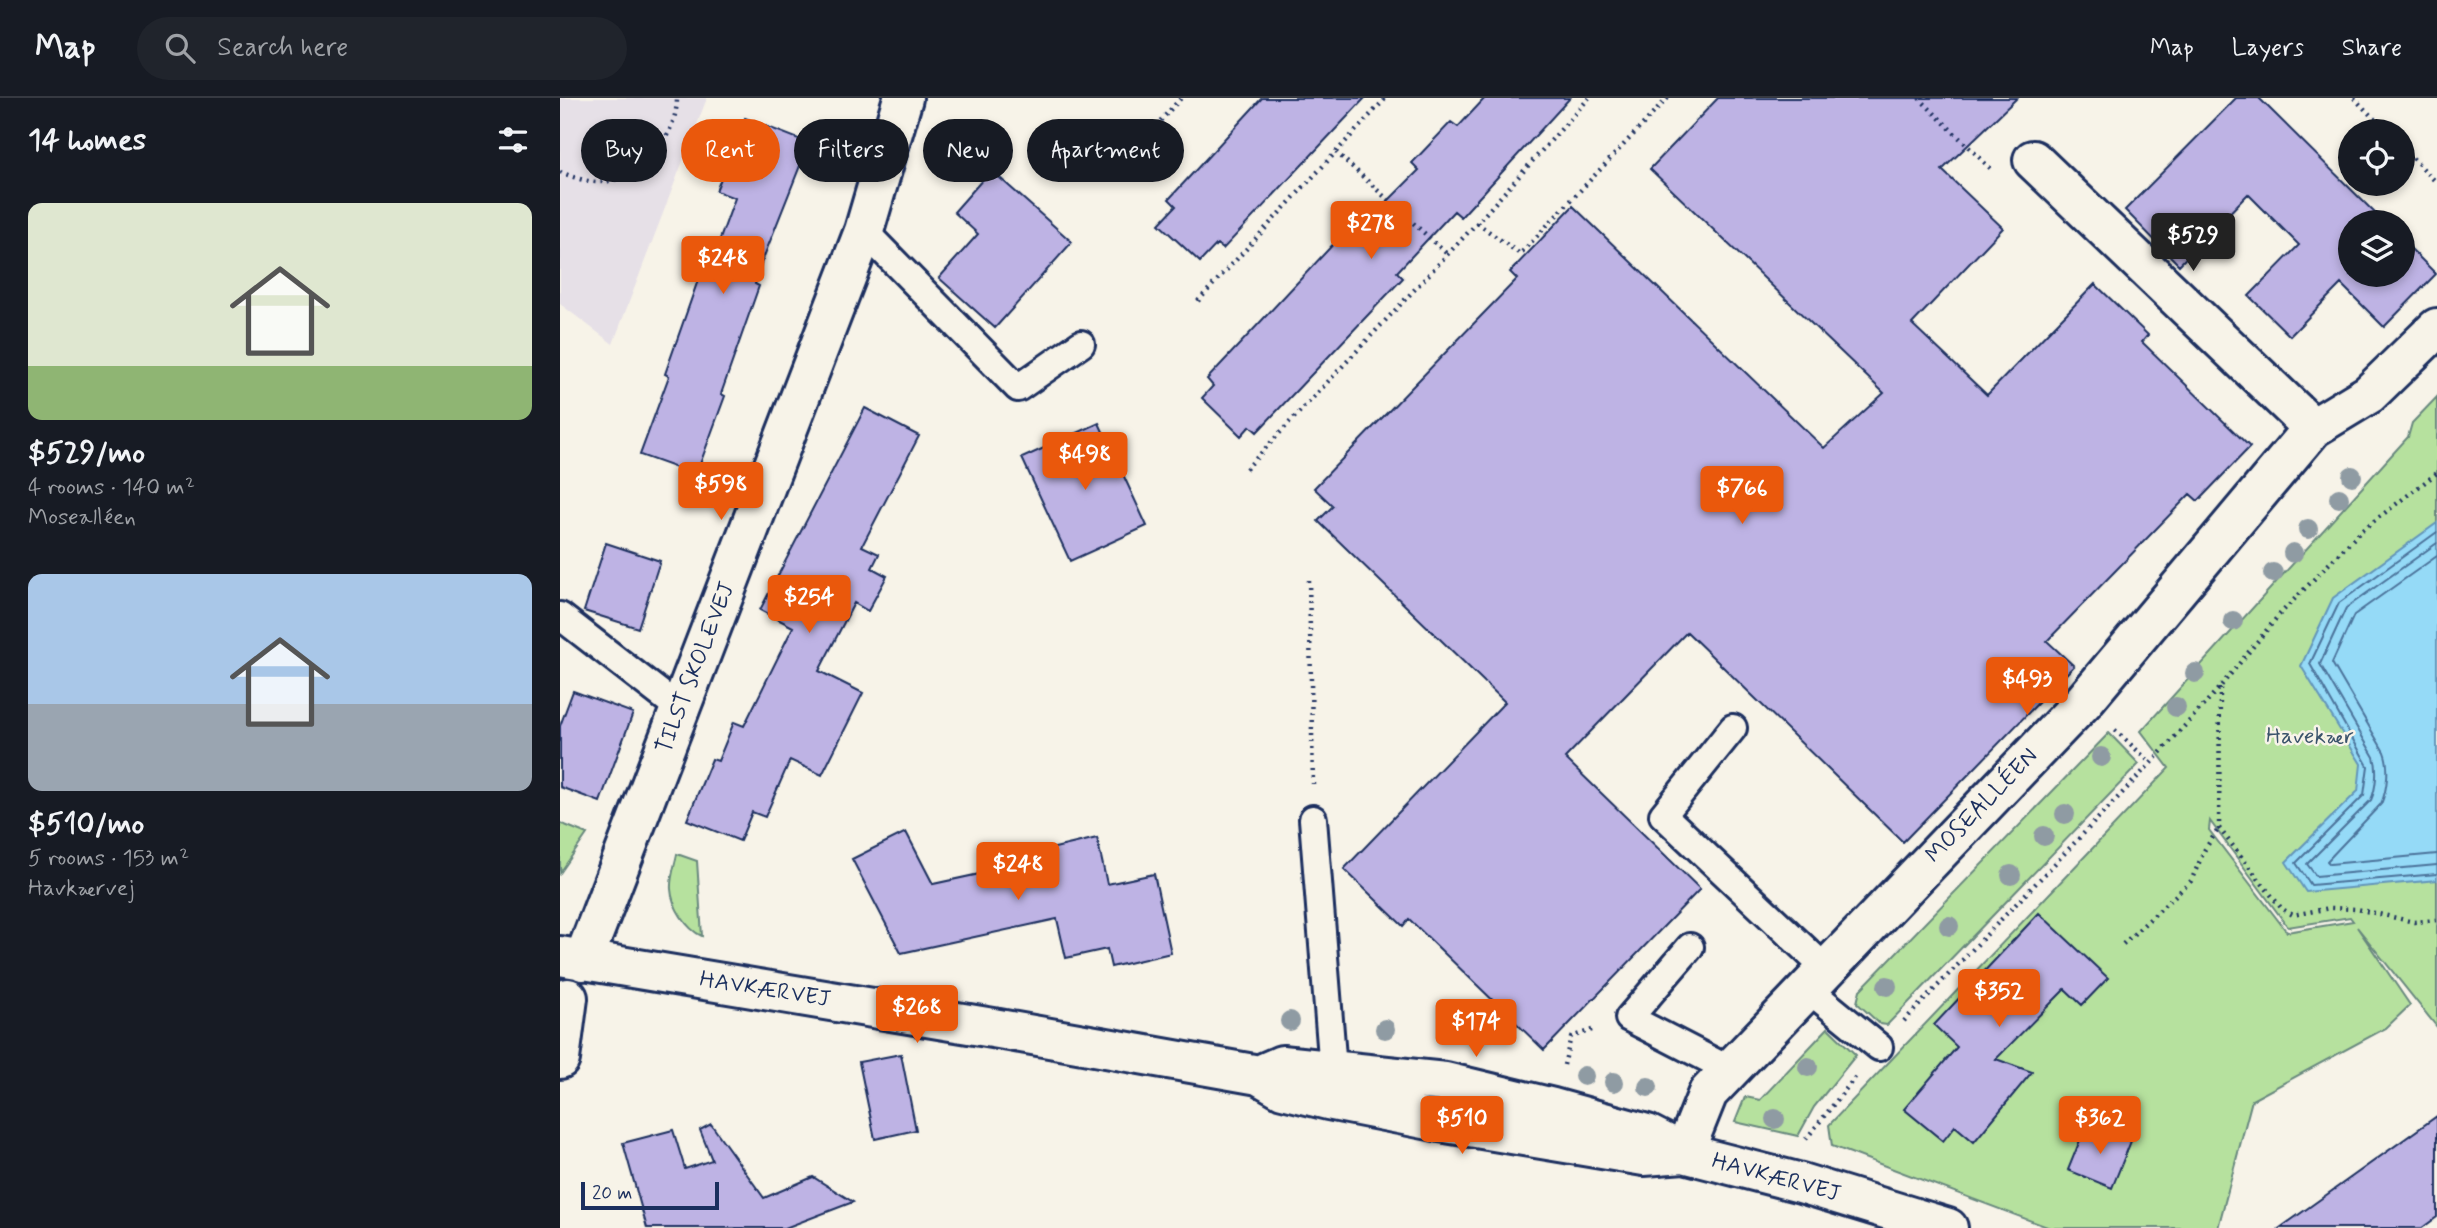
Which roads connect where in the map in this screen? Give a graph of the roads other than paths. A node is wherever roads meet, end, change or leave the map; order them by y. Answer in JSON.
{"nodes":[{"id":1,"x":903,"y":98,"type":"edge"},
{"id":2,"x":2033,"y":160,"type":"road end"},
{"id":3,"x":864,"y":231,"type":"junction"},
{"id":4,"x":2437,"y":328,"type":"edge"},
{"id":5,"x":1081,"y":344,"type":"dead end"},
{"id":6,"x":2313,"y":428,"type":"junction"},
{"id":7,"x":560,"y":616,"type":"edge"},
{"id":8,"x":680,"y":709,"type":"junction"},
{"id":9,"x":1733,"y":728,"type":"dead end"},
{"id":10,"x":1313,"y":820,"type":"road end"},
{"id":11,"x":1690,"y":947,"type":"dead end"},
{"id":12,"x":572,"y":959,"type":"edge"},
{"id":13,"x":1817,"y":979,"type":"junction"},
{"id":14,"x":568,"y":998,"type":"dead end"},
{"id":15,"x":1879,"y":1047,"type":"road end"},
{"id":16,"x":560,"y":1059,"type":"edge"},
{"id":17,"x":1730,"y":1070,"type":"junction"},
{"id":18,"x":1330,"y":1085,"type":"junction"},
{"id":19,"x":1684,"y":1153,"type":"junction"},
{"id":20,"x":1948,"y":1228,"type":"edge"}],
"edges":[{"from":1,"to":3,"type":"street","name":"TILST SKOLEVEJ"},
{"from":2,"to":6,"type":"street"},
{"from":3,"to":5,"type":"lane"},
{"from":3,"to":8,"type":"street","name":"TILST SKOLEVEJ"},
{"from":4,"to":6,"type":"street","name":"MOSEALLÉEN"},
{"from":6,"to":13,"type":"street","name":"MOSEALLÉEN"},
{"from":7,"to":8,"type":"lane"},
{"from":8,"to":12,"type":"street","name":"TILST SKOLEVEJ"},
{"from":9,"to":13,"type":"lane"},
{"from":10,"to":18,"type":"lane"},
{"from":11,"to":17,"type":"lane"},
{"from":12,"to":18,"type":"street","name":"HAVKÆRVEJ"},
{"from":13,"to":15,"type":"lane"},
{"from":13,"to":17,"type":"street","name":"MOSEALLÉEN"},
{"from":14,"to":16,"type":"street"},
{"from":17,"to":19,"type":"street","name":"MOSEALLÉEN"},
{"from":18,"to":19,"type":"street","name":"HAVKÆRVEJ"},
{"from":18,"to":19,"type":"street","name":"HAVKÆRVEJ"},
{"from":19,"to":20,"type":"street","name":"HAVKÆRVEJ"}]}
